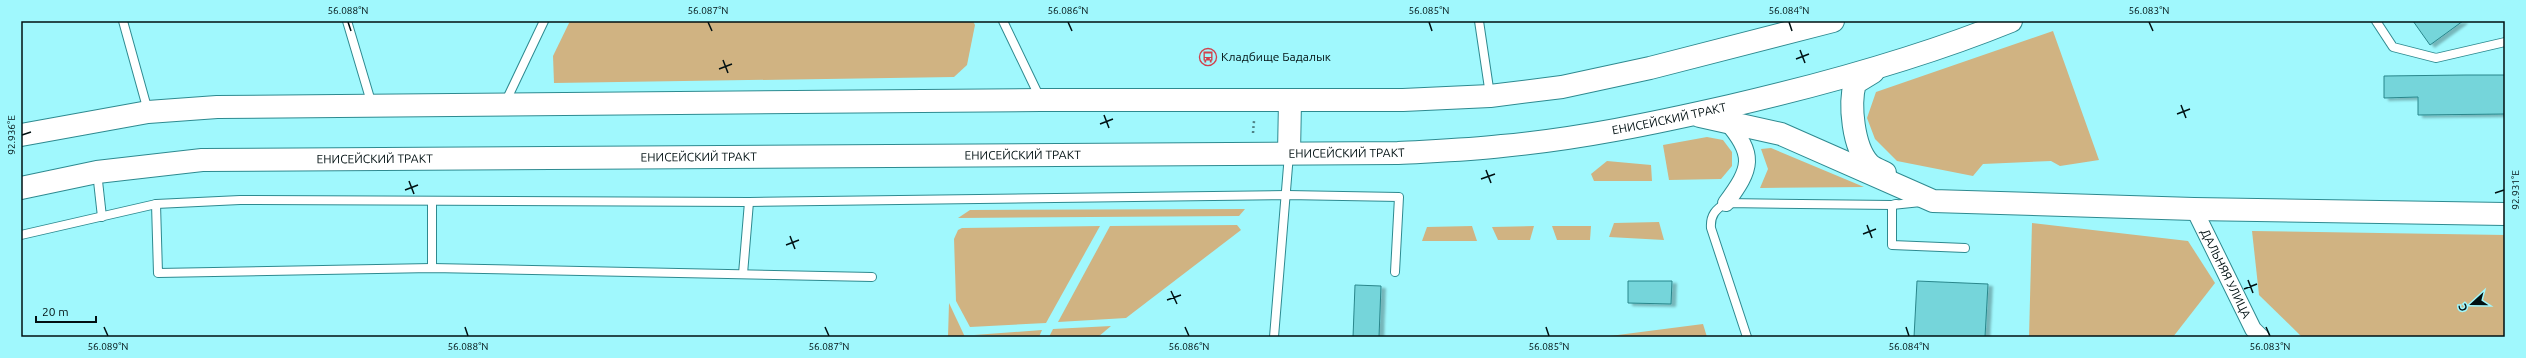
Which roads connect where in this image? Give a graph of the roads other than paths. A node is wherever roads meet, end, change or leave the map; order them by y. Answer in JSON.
{"nodes":[{"id":1,"x":123,"y":21,"type":"edge"},
{"id":2,"x":347,"y":21,"type":"edge"},
{"id":3,"x":544,"y":21,"type":"edge"},
{"id":4,"x":1003,"y":21,"type":"edge"},
{"id":5,"x":1479,"y":21,"type":"edge"},
{"id":6,"x":1833,"y":21,"type":"edge"},
{"id":7,"x":2011,"y":21,"type":"edge"},
{"id":8,"x":2376,"y":21,"type":"edge"},
{"id":9,"x":2505,"y":42,"type":"edge"},
{"id":10,"x":1884,"y":65,"type":"junction"},
{"id":11,"x":1490,"y":96,"type":"junction"},
{"id":12,"x":1042,"y":100,"type":"junction"},
{"id":13,"x":1290,"y":101,"type":"junction"},
{"id":14,"x":372,"y":106,"type":"junction"},
{"id":15,"x":504,"y":106,"type":"junction"},
{"id":16,"x":148,"y":112,"type":"junction"},
{"id":17,"x":1691,"y":115,"type":"junction"},
{"id":18,"x":1726,"y":121,"type":"junction"},
{"id":19,"x":21,"y":135,"type":"edge"},
{"id":20,"x":1289,"y":153,"type":"junction"},
{"id":21,"x":97,"y":172,"type":"junction"},
{"id":22,"x":21,"y":188,"type":"edge"},
{"id":23,"x":1287,"y":195,"type":"junction"},
{"id":24,"x":432,"y":201,"type":"junction"},
{"id":25,"x":1934,"y":201,"type":"junction"},
{"id":26,"x":749,"y":202,"type":"junction"},
{"id":27,"x":1726,"y":203,"type":"junction"},
{"id":28,"x":156,"y":204,"type":"junction"},
{"id":29,"x":1892,"y":205,"type":"junction"},
{"id":30,"x":2194,"y":209,"type":"junction"},
{"id":31,"x":2505,"y":214,"type":"edge"},
{"id":32,"x":102,"y":217,"type":"junction"},
{"id":33,"x":21,"y":235,"type":"edge"},
{"id":34,"x":1965,"y":248,"type":"dead end"},
{"id":35,"x":432,"y":268,"type":"junction"},
{"id":36,"x":1396,"y":272,"type":"dead end"},
{"id":37,"x":743,"y":274,"type":"junction"},
{"id":38,"x":872,"y":277,"type":"dead end"},
{"id":39,"x":2254,"y":334,"type":"edge"},
{"id":40,"x":1274,"y":337,"type":"edge"},
{"id":41,"x":1747,"y":337,"type":"edge"}],
"edges":[{"from":1,"to":16,"type":"lane"},
{"from":2,"to":14,"type":"lane"},
{"from":3,"to":15,"type":"lane"},
{"from":4,"to":12,"type":"lane"},
{"from":5,"to":11,"type":"lane"},
{"from":6,"to":11,"type":"main road"},
{"from":7,"to":10,"type":"main road","name":"ЕНИСЕЙСКИЙ ТРАКТ"},
{"from":8,"to":9,"type":"lane"},
{"from":10,"to":17,"type":"main road","name":"ЕНИСЕЙСКИЙ ТРАКТ"},
{"from":10,"to":25,"type":"main road"},
{"from":11,"to":13,"type":"main road"},
{"from":12,"to":13,"type":"main road"},
{"from":12,"to":15,"type":"main road"},
{"from":13,"to":20,"type":"main road"},
{"from":14,"to":15,"type":"main road"},
{"from":14,"to":16,"type":"main road"},
{"from":16,"to":19,"type":"main road"},
{"from":17,"to":18,"type":"main road"},
{"from":17,"to":20,"type":"main road","name":"ЕНИСЕЙСКИЙ ТРАКТ"},
{"from":18,"to":25,"type":"main road"},
{"from":18,"to":27,"type":"street"},
{"from":20,"to":21,"type":"main road","name":"ЕНИСЕЙСКИЙ ТРАКТ"},
{"from":20,"to":23,"type":"lane"},
{"from":21,"to":22,"type":"main road","name":"ЕНИСЕЙСКИЙ ТРАКТ"},
{"from":21,"to":32,"type":"lane"},
{"from":23,"to":26,"type":"lane"},
{"from":23,"to":36,"type":"lane"},
{"from":23,"to":40,"type":"lane"},
{"from":24,"to":26,"type":"lane"},
{"from":24,"to":28,"type":"lane"},
{"from":24,"to":35,"type":"lane"},
{"from":25,"to":29,"type":"lane"},
{"from":25,"to":30,"type":"main road"},
{"from":26,"to":37,"type":"lane"},
{"from":27,"to":29,"type":"lane"},
{"from":27,"to":41,"type":"lane"},
{"from":28,"to":32,"type":"lane"},
{"from":28,"to":35,"type":"lane"},
{"from":29,"to":34,"type":"lane"},
{"from":30,"to":31,"type":"main road"},
{"from":30,"to":39,"type":"street","name":"ДАЛЬНЯЯ УЛИЦА"},
{"from":32,"to":33,"type":"lane"},
{"from":35,"to":37,"type":"lane"},
{"from":37,"to":38,"type":"lane"}]}
